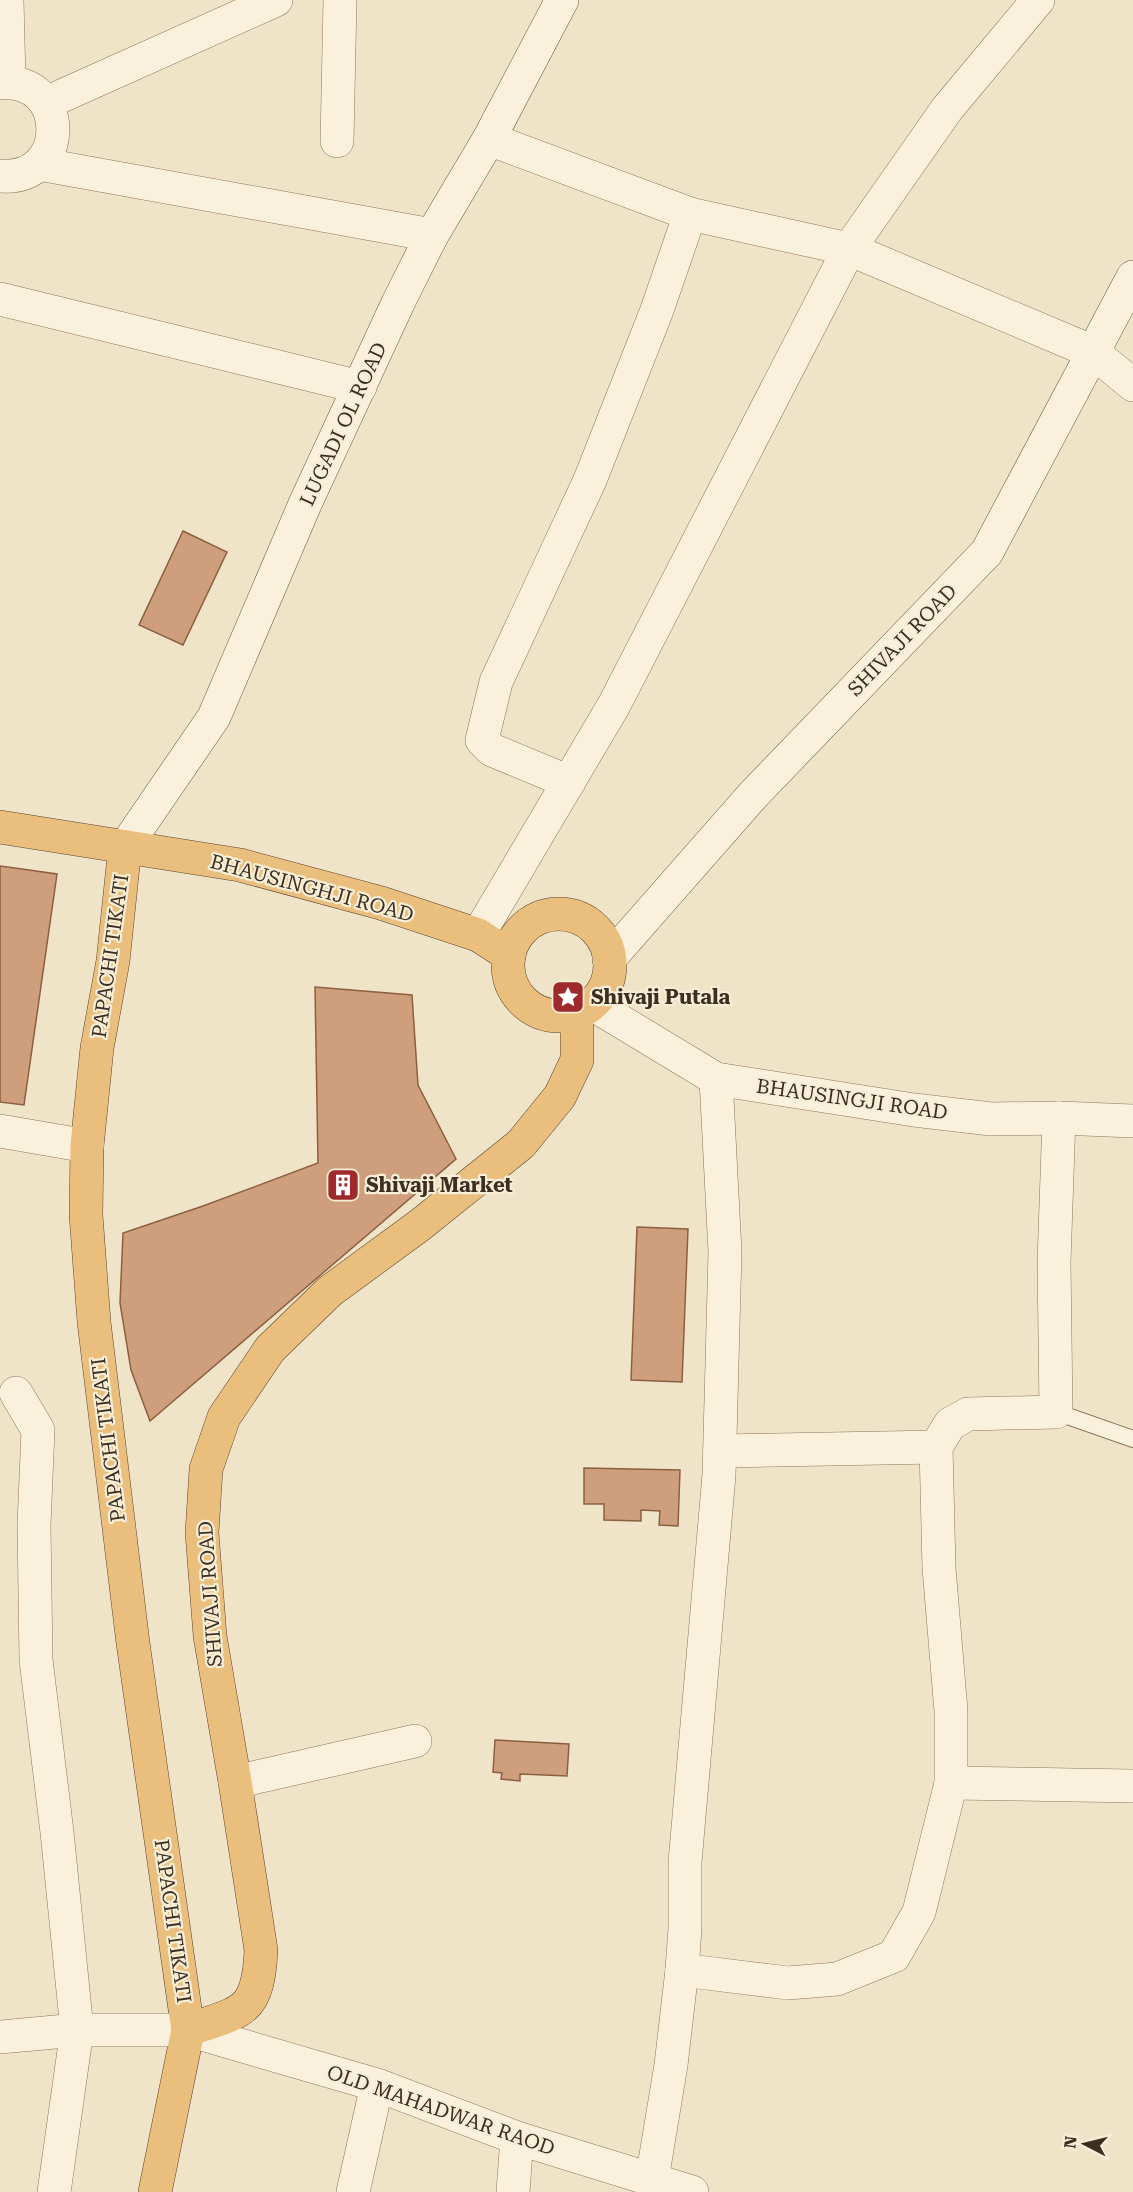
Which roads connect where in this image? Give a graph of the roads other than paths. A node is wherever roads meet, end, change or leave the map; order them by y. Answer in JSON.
{"nodes":[{"id":1,"x":7,"y":0,"type":"edge"},
{"id":2,"x":340,"y":0,"type":"edge"},
{"id":3,"x":562,"y":0,"type":"edge"},
{"id":4,"x":1038,"y":0,"type":"edge"},
{"id":5,"x":264,"y":3,"type":"edge"},
{"id":6,"x":4,"y":83,"type":"edge"},
{"id":7,"x":46,"y":104,"type":"junction"},
{"id":8,"x":489,"y":139,"type":"junction"},
{"id":9,"x":337,"y":141,"type":"dead end"},
{"id":10,"x":39,"y":164,"type":"junction"},
{"id":11,"x":0,"y":176,"type":"edge"},
{"id":12,"x":690,"y":214,"type":"junction"},
{"id":13,"x":432,"y":235,"type":"junction"},
{"id":14,"x":849,"y":249,"type":"junction"},
{"id":15,"x":1133,"y":277,"type":"edge"},
{"id":16,"x":0,"y":299,"type":"edge"},
{"id":17,"x":1093,"y":352,"type":"junction"},
{"id":18,"x":1133,"y":385,"type":"edge"},
{"id":19,"x":360,"y":387,"type":"junction"},
{"id":20,"x":569,"y":782,"type":"junction"},
{"id":21,"x":0,"y":827,"type":"edge"},
{"id":22,"x":125,"y":847,"type":"junction"},
{"id":23,"x":478,"y":934,"type":"junction"},
{"id":24,"x":509,"y":955,"type":"junction"},
{"id":25,"x":609,"y":959,"type":"junction"},
{"id":26,"x":585,"y":1009,"type":"junction"},
{"id":27,"x":716,"y":1079,"type":"junction"},
{"id":28,"x":1059,"y":1118,"type":"junction"},
{"id":29,"x":1133,"y":1120,"type":"edge"},
{"id":30,"x":0,"y":1131,"type":"edge"},
{"id":31,"x":87,"y":1146,"type":"junction"},
{"id":32,"x":16,"y":1394,"type":"dead end"},
{"id":33,"x":1056,"y":1412,"type":"junction"},
{"id":34,"x":1133,"y":1439,"type":"edge"},
{"id":35,"x":936,"y":1447,"type":"junction"},
{"id":36,"x":720,"y":1451,"type":"junction"},
{"id":37,"x":415,"y":1741,"type":"dead end"},
{"id":38,"x":235,"y":1782,"type":"junction"},
{"id":39,"x":951,"y":1783,"type":"junction"},
{"id":40,"x":1133,"y":1786,"type":"edge"},
{"id":41,"x":682,"y":1970,"type":"junction"},
{"id":42,"x":77,"y":2030,"type":"junction"},
{"id":43,"x":188,"y":2030,"type":"junction"},
{"id":44,"x":0,"y":2037,"type":"edge"},
{"id":45,"x":376,"y":2085,"type":"junction"},
{"id":46,"x":517,"y":2138,"type":"junction"},
{"id":47,"x":652,"y":2179,"type":"junction"},
{"id":48,"x":54,"y":2192,"type":"edge"},
{"id":49,"x":155,"y":2192,"type":"edge"},
{"id":50,"x":353,"y":2192,"type":"edge"},
{"id":51,"x":513,"y":2192,"type":"edge"},
{"id":52,"x":692,"y":2192,"type":"edge"}],
"edges":[{"from":1,"to":6,"type":"street"},
{"from":2,"to":9,"type":"street"},
{"from":3,"to":8,"type":"street","name":"LUGADI OL ROAD"},
{"from":4,"to":14,"type":"street"},
{"from":5,"to":7,"type":"street"},
{"from":6,"to":7,"type":"street"},
{"from":7,"to":10,"type":"street"},
{"from":8,"to":12,"type":"street"},
{"from":8,"to":13,"type":"street","name":"LUGADI OL ROAD"},
{"from":10,"to":11,"type":"street"},
{"from":10,"to":13,"type":"street"},
{"from":12,"to":14,"type":"street"},
{"from":12,"to":20,"type":"street"},
{"from":13,"to":19,"type":"street","name":"LUGADI OL ROAD"},
{"from":14,"to":17,"type":"street"},
{"from":14,"to":20,"type":"street"},
{"from":15,"to":17,"type":"street","name":"SHIVAJI ROAD"},
{"from":16,"to":19,"type":"street"},
{"from":17,"to":18,"type":"street"},
{"from":17,"to":25,"type":"street","name":"SHIVAJI ROAD"},
{"from":19,"to":22,"type":"street","name":"LUGADI OL ROAD"},
{"from":20,"to":23,"type":"street"},
{"from":21,"to":22,"type":"highway","name":"BHAUSINGHJI ROAD"},
{"from":22,"to":23,"type":"highway","name":"BHAUSINGHJI ROAD"},
{"from":22,"to":31,"type":"highway","name":"PAPACHI TIKATI"},
{"from":23,"to":24,"type":"highway","name":"BHAUSINGHJI ROAD"},
{"from":24,"to":25,"type":"highway"},
{"from":24,"to":26,"type":"highway"},
{"from":25,"to":26,"type":"highway"},
{"from":26,"to":27,"type":"street","name":"BHAUSINGJI ROAD"},
{"from":26,"to":38,"type":"highway","name":"SHIVAJI ROAD"},
{"from":27,"to":28,"type":"street","name":"BHAUSINGJI ROAD"},
{"from":27,"to":36,"type":"street"},
{"from":28,"to":29,"type":"street","name":"BHAUSINGJI ROAD"},
{"from":28,"to":33,"type":"street"},
{"from":30,"to":31,"type":"street"},
{"from":31,"to":43,"type":"highway","name":"PAPACHI TIKATI"},
{"from":32,"to":42,"type":"street"},
{"from":33,"to":34,"type":"lane"},
{"from":33,"to":35,"type":"street"},
{"from":35,"to":36,"type":"street"},
{"from":35,"to":39,"type":"street"},
{"from":36,"to":41,"type":"street"},
{"from":37,"to":38,"type":"street"},
{"from":38,"to":43,"type":"highway","name":"SHIVAJI ROAD"},
{"from":39,"to":40,"type":"street"},
{"from":39,"to":41,"type":"street"},
{"from":41,"to":47,"type":"street"},
{"from":42,"to":43,"type":"street","name":"OLD MAHADWAR RAOD"},
{"from":42,"to":44,"type":"street","name":"OLD MAHADWAR RAOD"},
{"from":42,"to":48,"type":"street"},
{"from":43,"to":45,"type":"street","name":"OLD MAHADWAR RAOD"},
{"from":43,"to":49,"type":"highway"},
{"from":45,"to":46,"type":"street","name":"OLD MAHADWAR RAOD"},
{"from":45,"to":50,"type":"street"},
{"from":46,"to":47,"type":"street","name":"OLD MAHADWAR RAOD"},
{"from":46,"to":51,"type":"street"},
{"from":47,"to":52,"type":"street","name":"OLD MAHADWAR RAOD"}]}
